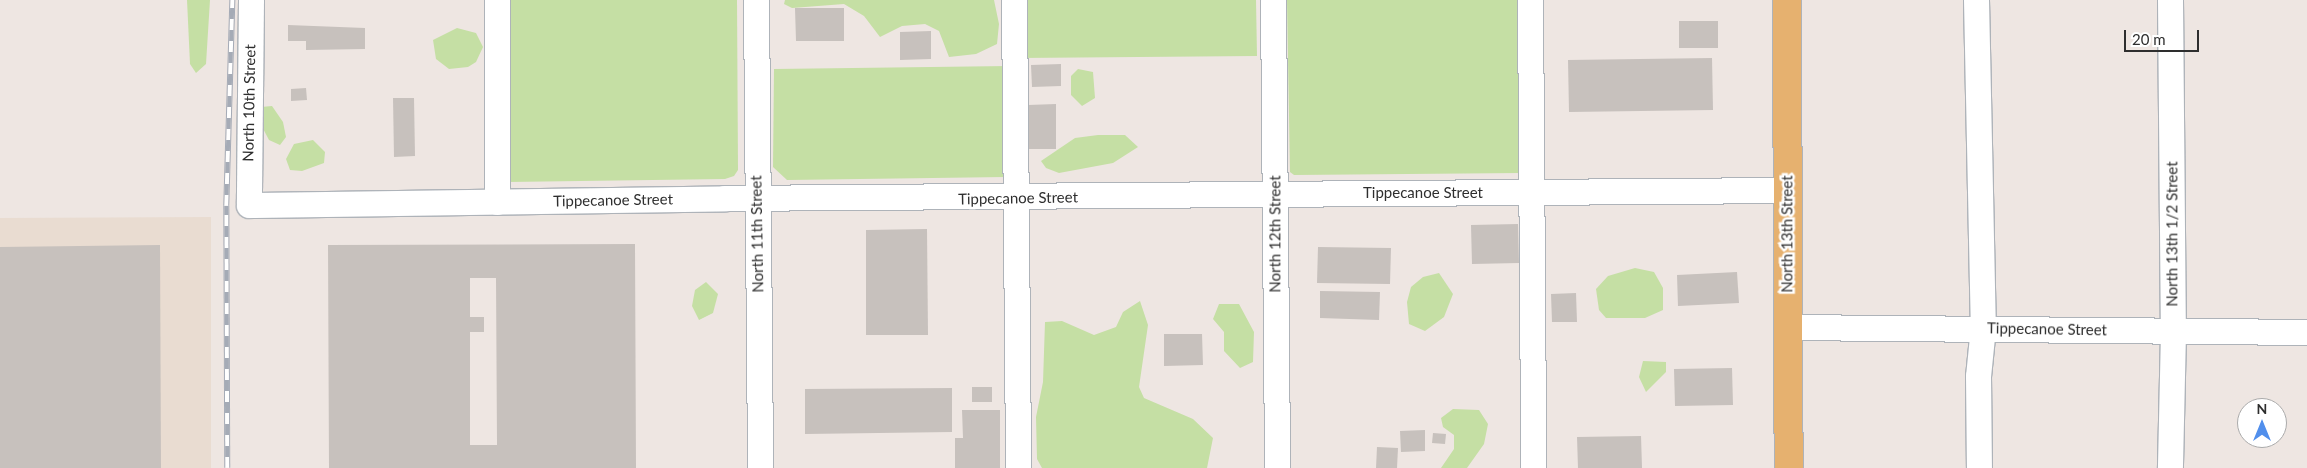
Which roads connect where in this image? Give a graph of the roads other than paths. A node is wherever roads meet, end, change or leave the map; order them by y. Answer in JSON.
{"nodes":[{"id":1,"x":252,"y":0,"type":"edge"},
{"id":2,"x":496,"y":0,"type":"edge"},
{"id":3,"x":756,"y":0,"type":"edge"},
{"id":4,"x":1014,"y":0,"type":"edge"},
{"id":5,"x":1273,"y":0,"type":"edge"},
{"id":6,"x":1530,"y":0,"type":"edge"},
{"id":7,"x":1787,"y":0,"type":"edge"},
{"id":8,"x":1976,"y":0,"type":"edge"},
{"id":9,"x":2170,"y":0,"type":"edge"},
{"id":10,"x":1787,"y":190,"type":"junction"},
{"id":11,"x":1532,"y":192,"type":"junction"},
{"id":12,"x":1275,"y":194,"type":"junction"},
{"id":13,"x":757,"y":198,"type":"junction"},
{"id":14,"x":1015,"y":198,"type":"junction"},
{"id":15,"x":497,"y":202,"type":"junction"},
{"id":16,"x":249,"y":206,"type":"joint"},
{"id":17,"x":1788,"y":328,"type":"junction"},
{"id":18,"x":1983,"y":328,"type":"junction"},
{"id":19,"x":2173,"y":332,"type":"junction"},
{"id":20,"x":2307,"y":332,"type":"edge"},
{"id":21,"x":760,"y":468,"type":"edge"},
{"id":22,"x":1018,"y":468,"type":"edge"},
{"id":23,"x":1276,"y":468,"type":"edge"},
{"id":24,"x":1532,"y":468,"type":"edge"},
{"id":25,"x":1789,"y":468,"type":"edge"},
{"id":26,"x":1979,"y":468,"type":"edge"},
{"id":27,"x":2170,"y":468,"type":"edge"}],
"edges":[{"from":1,"to":16,"type":"street","name":"North 10th Street"},
{"from":2,"to":15,"type":"street"},
{"from":3,"to":13,"type":"street","name":"North 11th Street"},
{"from":4,"to":14,"type":"street"},
{"from":5,"to":12,"type":"street","name":"North 12th Street"},
{"from":6,"to":11,"type":"street"},
{"from":7,"to":10,"type":"main road","name":"North 13th Street"},
{"from":8,"to":18,"type":"street"},
{"from":9,"to":19,"type":"street","name":"North 13th 1/2 Street"},
{"from":10,"to":11,"type":"street","name":"Tippecanoe Street"},
{"from":10,"to":17,"type":"main road","name":"North 13th Street"},
{"from":11,"to":12,"type":"street","name":"Tippecanoe Street"},
{"from":11,"to":24,"type":"street"},
{"from":12,"to":14,"type":"street","name":"Tippecanoe Street"},
{"from":12,"to":23,"type":"street","name":"North 12th Street"},
{"from":13,"to":14,"type":"street","name":"Tippecanoe Street"},
{"from":13,"to":15,"type":"street","name":"Tippecanoe Street"},
{"from":13,"to":21,"type":"street","name":"North 11th Street"},
{"from":14,"to":22,"type":"street"},
{"from":15,"to":16,"type":"street","name":"Tippecanoe Street"},
{"from":17,"to":18,"type":"street","name":"Tippecanoe Street"},
{"from":17,"to":25,"type":"main road","name":"North 13th Street"},
{"from":18,"to":19,"type":"street","name":"Tippecanoe Street"},
{"from":18,"to":26,"type":"street"},
{"from":19,"to":20,"type":"street","name":"Tippecanoe Street"},
{"from":19,"to":27,"type":"street","name":"North 13th 1/2 Street"}]}
